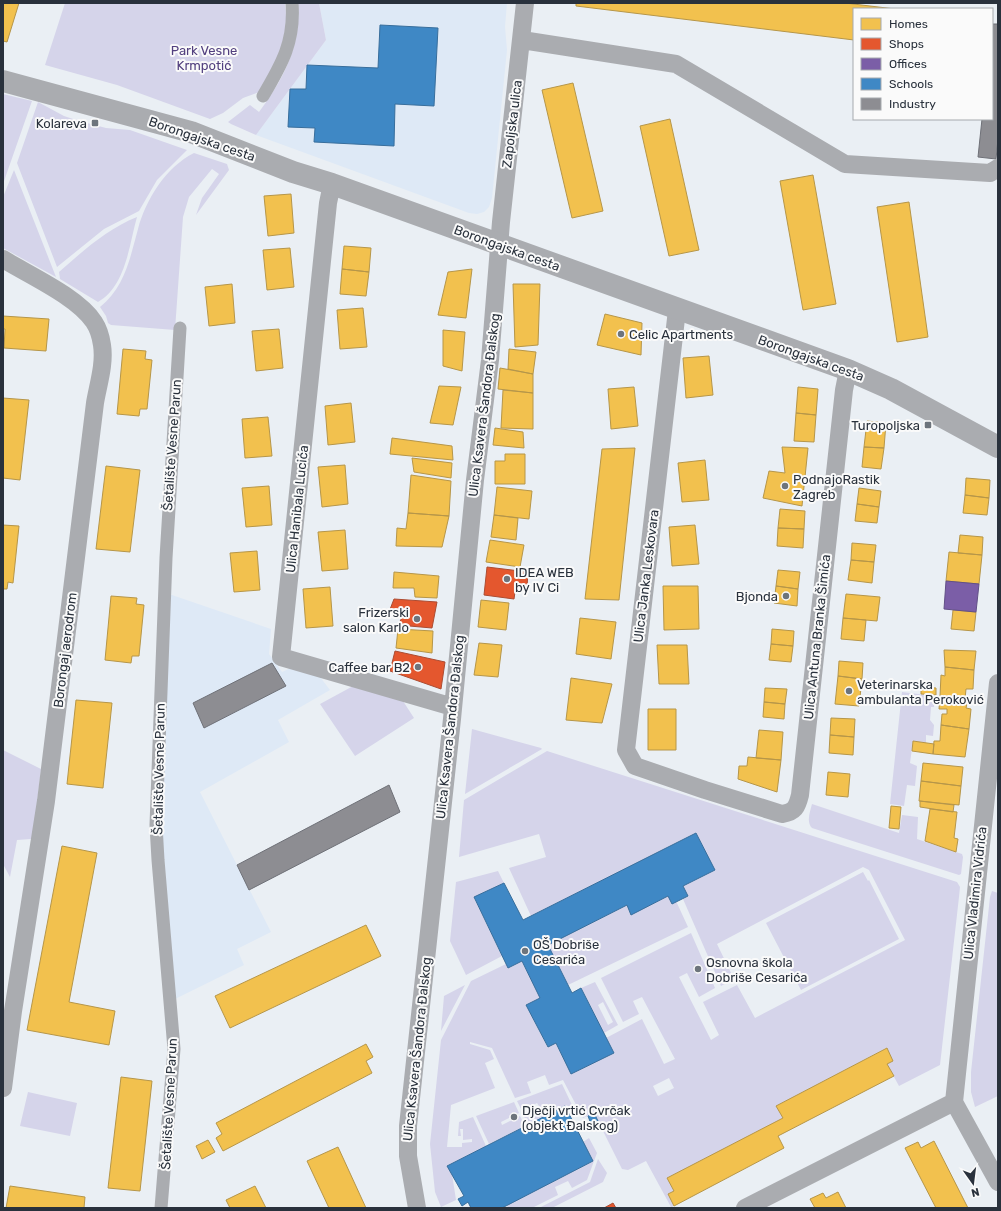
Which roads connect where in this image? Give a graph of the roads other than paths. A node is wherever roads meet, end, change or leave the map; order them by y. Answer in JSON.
{"nodes":[{"id":1,"x":292,"y":3,"type":"edge"},
{"id":2,"x":525,"y":3,"type":"edge"},
{"id":3,"x":522,"y":40,"type":"junction"},
{"id":4,"x":3,"y":81,"type":"edge"},
{"id":5,"x":263,"y":96,"type":"dead end"},
{"id":6,"x":994,"y":171,"type":"edge"},
{"id":7,"x":332,"y":184,"type":"junction"},
{"id":8,"x":500,"y":246,"type":"junction"},
{"id":9,"x":3,"y":259,"type":"edge"},
{"id":10,"x":677,"y":310,"type":"junction"},
{"id":11,"x":180,"y":328,"type":"dead end"},
{"id":12,"x":848,"y":370,"type":"junction"},
{"id":13,"x":998,"y":447,"type":"edge"},
{"id":14,"x":998,"y":683,"type":"edge"},
{"id":15,"x":453,"y":707,"type":"junction"},
{"id":16,"x":705,"y":790,"type":"joint"},
{"id":17,"x":3,"y":1088,"type":"edge"},
{"id":18,"x":954,"y":1102,"type":"junction"},
{"id":19,"x":998,"y":1182,"type":"edge"},
{"id":20,"x":161,"y":1208,"type":"edge"},
{"id":21,"x":417,"y":1208,"type":"edge"},
{"id":22,"x":745,"y":1208,"type":"edge"}],
"edges":[{"from":1,"to":5,"type":"street"},
{"from":2,"to":3,"type":"street","name":"Zapoljska ulica"},
{"from":3,"to":6,"type":"street"},
{"from":3,"to":8,"type":"street","name":"Zapoljska ulica"},
{"from":4,"to":7,"type":"street","name":"Borongajska cesta"},
{"from":7,"to":8,"type":"street","name":"Borongajska cesta"},
{"from":7,"to":15,"type":"street","name":"Ulica Hanibala Lucića"},
{"from":8,"to":10,"type":"street","name":"Borongajska cesta"},
{"from":8,"to":15,"type":"street","name":"Ulica Ksavera Šandora Đalskog"},
{"from":9,"to":17,"type":"street","name":"Borongaj aerodrom"},
{"from":10,"to":12,"type":"street","name":"Borongajska cesta"},
{"from":10,"to":16,"type":"street","name":"Ulica Janka Leskovara"},
{"from":11,"to":20,"type":"street","name":"Šetalište Vesne Parun"},
{"from":12,"to":13,"type":"street","name":"Borongajska cesta"},
{"from":12,"to":16,"type":"street","name":"Ulica Antuna Branka Šimića"},
{"from":14,"to":18,"type":"street","name":"Ulica Vladimira Vidrića"},
{"from":15,"to":21,"type":"street","name":"Ulica Ksavera Šandora Đalskog"},
{"from":18,"to":19,"type":"street"},
{"from":18,"to":22,"type":"street"}]}
